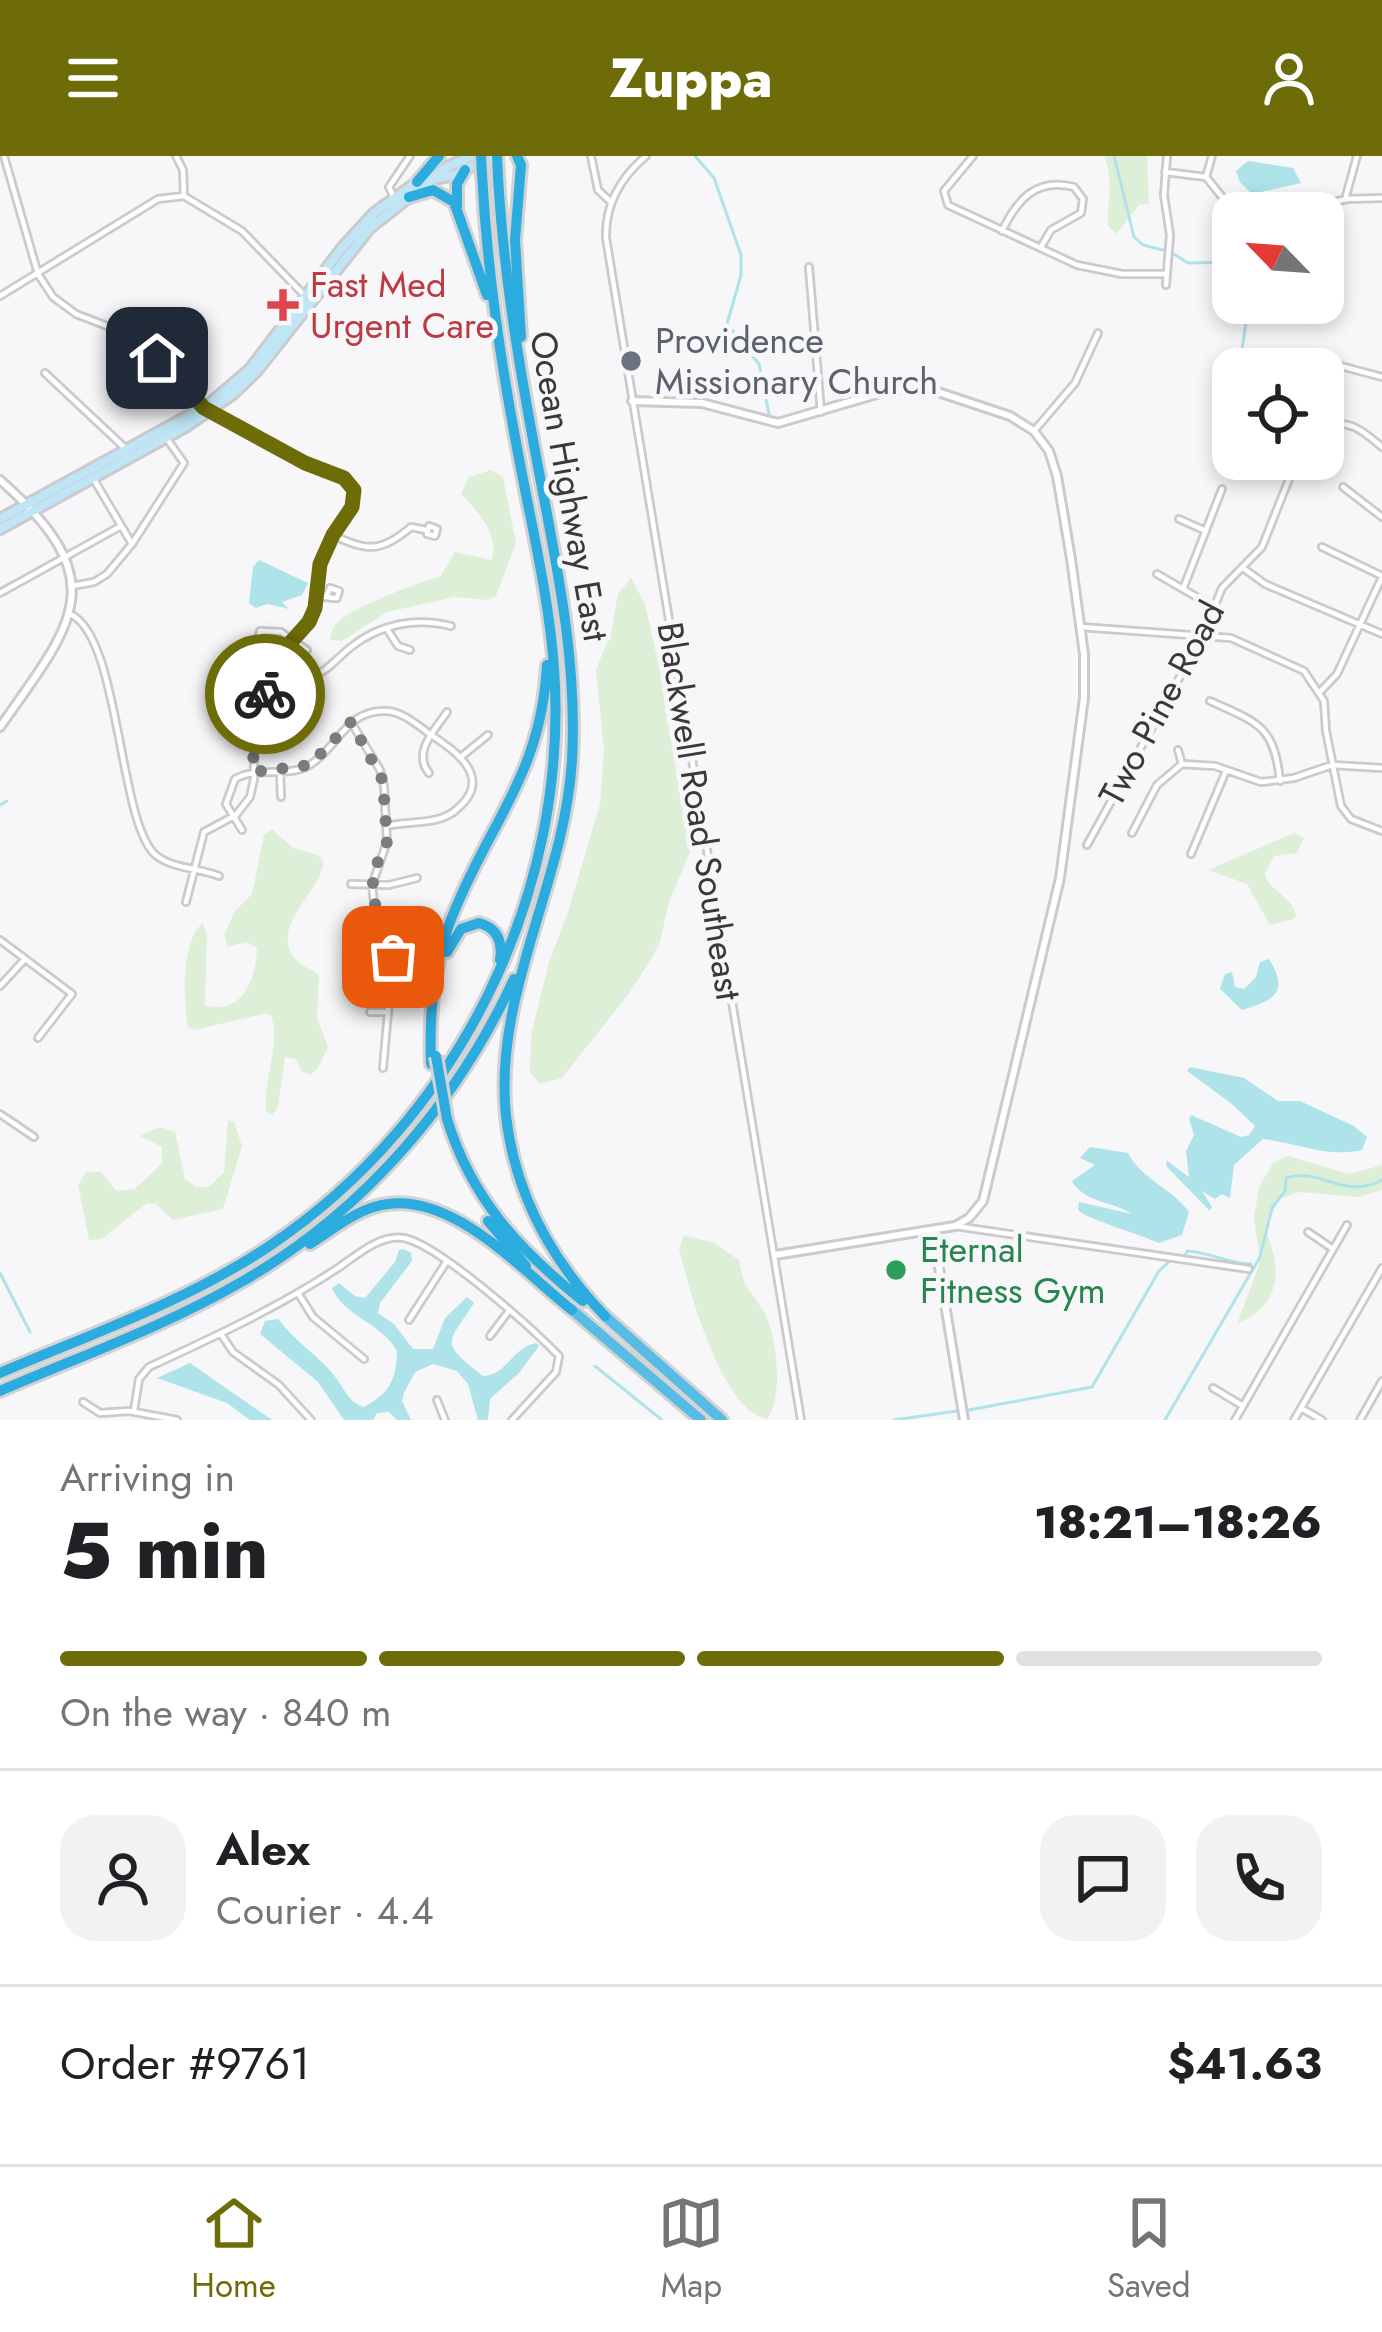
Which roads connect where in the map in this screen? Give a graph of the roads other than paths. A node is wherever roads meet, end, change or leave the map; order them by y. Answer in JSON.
{"nodes":[{"id":1,"x":4,"y":156,"type":"edge"},
{"id":2,"x":176,"y":156,"type":"edge"},
{"id":3,"x":410,"y":156,"type":"edge"},
{"id":4,"x":440,"y":156,"type":"edge"},
{"id":5,"x":477,"y":156,"type":"edge"},
{"id":6,"x":518,"y":156,"type":"edge"},
{"id":7,"x":529,"y":156,"type":"edge"},
{"id":8,"x":591,"y":156,"type":"edge"},
{"id":9,"x":646,"y":156,"type":"edge"},
{"id":10,"x":973,"y":156,"type":"edge"},
{"id":11,"x":1167,"y":156,"type":"edge"},
{"id":12,"x":1212,"y":156,"type":"edge"},
{"id":13,"x":1357,"y":156,"type":"edge"},
{"id":14,"x":496,"y":160,"type":"edge"},
{"id":15,"x":465,"y":170,"type":"junction"},
{"id":16,"x":1165,"y":172,"type":"junction"},
{"id":17,"x":436,"y":177,"type":"junction"},
{"id":18,"x":1205,"y":177,"type":"junction"},
{"id":19,"x":417,"y":182,"type":"junction"},
{"id":20,"x":520,"y":182,"type":"junction"},
{"id":21,"x":1218,"y":192,"type":"edge"},
{"id":22,"x":184,"y":196,"type":"junction"},
{"id":23,"x":409,"y":197,"type":"junction"},
{"id":24,"x":394,"y":198,"type":"junction"},
{"id":25,"x":1382,"y":198,"type":"edge"},
{"id":26,"x":1347,"y":199,"type":"junction"},
{"id":27,"x":1344,"y":200,"type":"edge"},
{"id":28,"x":611,"y":202,"type":"junction"},
{"id":29,"x":458,"y":208,"type":"junction"},
{"id":30,"x":1002,"y":230,"type":"junction"},
{"id":31,"x":351,"y":248,"type":"junction"},
{"id":32,"x":1041,"y":249,"type":"junction"},
{"id":33,"x":808,"y":267,"type":"dead end"},
{"id":34,"x":38,"y":274,"type":"junction"},
{"id":35,"x":1166,"y":274,"type":"junction"},
{"id":36,"x":1166,"y":285,"type":"dead end"},
{"id":37,"x":0,"y":296,"type":"edge"},
{"id":38,"x":307,"y":298,"type":"junction"},
{"id":39,"x":1098,"y":333,"type":"dead end"},
{"id":40,"x":501,"y":357,"type":"junction"},
{"id":41,"x":1344,"y":367,"type":"edge"},
{"id":42,"x":45,"y":373,"type":"dead end"},
{"id":43,"x":1382,"y":377,"type":"edge"},
{"id":44,"x":525,"y":394,"type":"junction"},
{"id":45,"x":632,"y":400,"type":"junction"},
{"id":46,"x":207,"y":410,"type":"junction"},
{"id":47,"x":820,"y":412,"type":"junction"},
{"id":48,"x":1344,"y":423,"type":"edge"},
{"id":49,"x":1034,"y":431,"type":"junction"},
{"id":50,"x":166,"y":438,"type":"junction"},
{"id":51,"x":1382,"y":447,"type":"edge"},
{"id":52,"x":126,"y":449,"type":"junction"},
{"id":53,"x":91,"y":479,"type":"junction"},
{"id":54,"x":0,"y":480,"type":"edge"},
{"id":55,"x":1289,"y":480,"type":"edge"},
{"id":56,"x":1343,"y":488,"type":"dead end"},
{"id":57,"x":1222,"y":489,"type":"dead end"},
{"id":58,"x":30,"y":508,"type":"junction"},
{"id":59,"x":1382,"y":517,"type":"edge"},
{"id":60,"x":1179,"y":519,"type":"dead end"},
{"id":61,"x":0,"y":524,"type":"edge"},
{"id":62,"x":121,"y":526,"type":"junction"},
{"id":63,"x":426,"y":530,"type":"dead end"},
{"id":64,"x":1206,"y":531,"type":"junction"},
{"id":65,"x":333,"y":535,"type":"junction"},
{"id":66,"x":132,"y":544,"type":"junction"},
{"id":67,"x":1322,"y":547,"type":"dead end"},
{"id":68,"x":64,"y":556,"type":"junction"},
{"id":69,"x":1243,"y":568,"type":"junction"},
{"id":70,"x":1157,"y":574,"type":"dead end"},
{"id":71,"x":1382,"y":576,"type":"edge"},
{"id":72,"x":72,"y":586,"type":"junction"},
{"id":73,"x":1183,"y":589,"type":"junction"},
{"id":74,"x":0,"y":593,"type":"edge"},
{"id":75,"x":316,"y":596,"type":"junction"},
{"id":76,"x":326,"y":597,"type":"dead end"},
{"id":77,"x":545,"y":602,"type":"junction"},
{"id":78,"x":1214,"y":607,"type":"junction"},
{"id":79,"x":70,"y":614,"type":"junction"},
{"id":80,"x":1359,"y":624,"type":"junction"},
{"id":81,"x":451,"y":626,"type":"dead end"},
{"id":82,"x":1080,"y":627,"type":"junction"},
{"id":83,"x":387,"y":629,"type":"junction"},
{"id":84,"x":1382,"y":634,"type":"edge"},
{"id":85,"x":1203,"y":635,"type":"junction"},
{"id":86,"x":293,"y":639,"type":"junction"},
{"id":87,"x":308,"y":650,"type":"dead end"},
{"id":88,"x":410,"y":650,"type":"dead end"},
{"id":89,"x":277,"y":665,"type":"junction"},
{"id":90,"x":251,"y":668,"type":"junction"},
{"id":91,"x":267,"y":670,"type":"dead end"},
{"id":92,"x":247,"y":688,"type":"junction"},
{"id":93,"x":257,"y":691,"type":"dead end"},
{"id":94,"x":1320,"y":692,"type":"junction"},
{"id":95,"x":1210,"y":701,"type":"dead end"},
{"id":96,"x":228,"y":706,"type":"dead end"},
{"id":97,"x":243,"y":709,"type":"junction"},
{"id":98,"x":261,"y":712,"type":"junction"},
{"id":99,"x":447,"y":712,"type":"dead end"},
{"id":100,"x":351,"y":722,"type":"junction"},
{"id":101,"x":0,"y":727,"type":"edge"},
{"id":102,"x":431,"y":735,"type":"junction"},
{"id":103,"x":488,"y":735,"type":"dead end"},
{"id":104,"x":1178,"y":750,"type":"dead end"},
{"id":105,"x":462,"y":756,"type":"junction"},
{"id":106,"x":1182,"y":764,"type":"junction"},
{"id":107,"x":1332,"y":765,"type":"junction"},
{"id":108,"x":1382,"y":768,"type":"edge"},
{"id":109,"x":1226,"y":770,"type":"junction"},
{"id":110,"x":280,"y":771,"type":"junction"},
{"id":111,"x":254,"y":772,"type":"junction"},
{"id":112,"x":429,"y":773,"type":"dead end"},
{"id":113,"x":1280,"y":781,"type":"junction"},
{"id":114,"x":281,"y":797,"type":"dead end"},
{"id":115,"x":232,"y":818,"type":"junction"},
{"id":116,"x":386,"y":826,"type":"junction"},
{"id":117,"x":242,"y":830,"type":"dead end"},
{"id":118,"x":1382,"y":831,"type":"edge"},
{"id":119,"x":1132,"y":833,"type":"dead end"},
{"id":120,"x":1087,"y":845,"type":"dead end"},
{"id":121,"x":1191,"y":854,"type":"dead end"},
{"id":122,"x":194,"y":867,"type":"junction"},
{"id":123,"x":219,"y":876,"type":"dead end"},
{"id":124,"x":416,"y":878,"type":"dead end"},
{"id":125,"x":351,"y":884,"type":"dead end"},
{"id":126,"x":372,"y":885,"type":"junction"},
{"id":127,"x":545,"y":897,"type":"junction"},
{"id":128,"x":186,"y":902,"type":"dead end"},
{"id":129,"x":0,"y":940,"type":"edge"},
{"id":130,"x":26,"y":959,"type":"junction"},
{"id":131,"x":0,"y":986,"type":"edge"},
{"id":132,"x":486,"y":1001,"type":"junction"},
{"id":133,"x":370,"y":1012,"type":"dead end"},
{"id":134,"x":386,"y":1012,"type":"junction"},
{"id":135,"x":38,"y":1037,"type":"dead end"},
{"id":136,"x":434,"y":1060,"type":"junction"},
{"id":137,"x":383,"y":1068,"type":"dead end"},
{"id":138,"x":0,"y":1114,"type":"edge"},
{"id":139,"x":445,"y":1122,"type":"junction"},
{"id":140,"x":34,"y":1137,"type":"dead end"},
{"id":141,"x":1347,"y":1225,"type":"dead end"},
{"id":142,"x":955,"y":1226,"type":"junction"},
{"id":143,"x":933,"y":1231,"type":"junction"},
{"id":144,"x":1308,"y":1232,"type":"dead end"},
{"id":145,"x":1334,"y":1249,"type":"junction"},
{"id":146,"x":775,"y":1255,"type":"junction"},
{"id":147,"x":447,"y":1261,"type":"junction"},
{"id":148,"x":1382,"y":1268,"type":"edge"},
{"id":149,"x":1249,"y":1269,"type":"dead end"},
{"id":150,"x":244,"y":1280,"type":"junction"},
{"id":151,"x":298,"y":1293,"type":"junction"},
{"id":152,"x":572,"y":1310,"type":"junction"},
{"id":153,"x":508,"y":1312,"type":"junction"},
{"id":154,"x":605,"y":1316,"type":"junction"},
{"id":155,"x":409,"y":1319,"type":"dead end"},
{"id":156,"x":220,"y":1334,"type":"junction"},
{"id":157,"x":490,"y":1336,"type":"dead end"},
{"id":158,"x":364,"y":1359,"type":"dead end"},
{"id":159,"x":0,"y":1373,"type":"edge"},
{"id":160,"x":1382,"y":1381,"type":"edge"},
{"id":161,"x":1213,"y":1388,"type":"dead end"},
{"id":162,"x":0,"y":1391,"type":"edge"},
{"id":163,"x":437,"y":1400,"type":"dead end"},
{"id":164,"x":83,"y":1402,"type":"dead end"},
{"id":165,"x":1243,"y":1406,"type":"junction"},
{"id":166,"x":1300,"y":1408,"type":"junction"},
{"id":167,"x":134,"y":1411,"type":"junction"},
{"id":168,"x":177,"y":1420,"type":"edge"},
{"id":169,"x":311,"y":1420,"type":"edge"},
{"id":170,"x":446,"y":1420,"type":"edge"},
{"id":171,"x":512,"y":1420,"type":"edge"},
{"id":172,"x":701,"y":1420,"type":"edge"},
{"id":173,"x":722,"y":1420,"type":"edge"},
{"id":174,"x":801,"y":1420,"type":"edge"},
{"id":175,"x":964,"y":1420,"type":"edge"},
{"id":176,"x":1235,"y":1420,"type":"edge"},
{"id":177,"x":1294,"y":1420,"type":"edge"},
{"id":178,"x":1322,"y":1420,"type":"edge"},
{"id":179,"x":1360,"y":1420,"type":"edge"}],
"edges":[{"from":1,"to":34,"type":"street"},
{"from":2,"to":22,"type":"street"},
{"from":3,"to":24,"type":"street"},
{"from":4,"to":19,"type":"highway"},
{"from":5,"to":17,"type":"main road"},
{"from":5,"to":40,"type":"highway","name":"Ocean Highway East","bridge":true},
{"from":6,"to":20,"type":"highway"},
{"from":7,"to":20,"type":"highway"},
{"from":8,"to":28,"type":"street","name":"Blackwell Road Southeast"},
{"from":9,"to":28,"type":"street"},
{"from":10,"to":30,"type":"street"},
{"from":11,"to":16,"type":"street"},
{"from":12,"to":18,"type":"street"},
{"from":13,"to":26,"type":"street"},
{"from":14,"to":15,"type":"main road"},
{"from":14,"to":44,"type":"highway","name":"Ocean Highway East"},
{"from":15,"to":17,"type":"main road"},
{"from":15,"to":29,"type":"highway"},
{"from":16,"to":18,"type":"street"},
{"from":16,"to":35,"type":"street"},
{"from":17,"to":19,"type":"main road"},
{"from":17,"to":23,"type":"main road"},
{"from":18,"to":21,"type":"street"},
{"from":19,"to":24,"type":"main road"},
{"from":20,"to":44,"type":"highway"},
{"from":22,"to":34,"type":"street"},
{"from":22,"to":38,"type":"street"},
{"from":23,"to":29,"type":"highway"},
{"from":23,"to":31,"type":"main road"},
{"from":24,"to":31,"type":"main road"},
{"from":24,"to":38,"type":"main road"},
{"from":25,"to":26,"type":"street"},
{"from":26,"to":27,"type":"street"},
{"from":28,"to":45,"type":"street","name":"Blackwell Road Southeast"},
{"from":29,"to":40,"type":"highway"},
{"from":30,"to":32,"type":"street"},
{"from":30,"to":32,"type":"street"},
{"from":31,"to":38,"type":"main road"},
{"from":32,"to":35,"type":"street"},
{"from":33,"to":47,"type":"street"},
{"from":34,"to":37,"type":"street"},
{"from":34,"to":46,"type":"street"},
{"from":35,"to":36,"type":"street"},
{"from":38,"to":46,"type":"main road"},
{"from":39,"to":49,"type":"street"},
{"from":40,"to":77,"type":"highway","name":"Ocean Highway East"},
{"from":41,"to":43,"type":"street"},
{"from":42,"to":52,"type":"street"},
{"from":44,"to":127,"type":"highway","name":"Ocean Highway East"},
{"from":45,"to":47,"type":"street"},
{"from":45,"to":146,"type":"street","name":"Blackwell Road Southeast"},
{"from":46,"to":50,"type":"main road"},
{"from":46,"to":52,"type":"main road"},
{"from":46,"to":65,"type":"street"},
{"from":47,"to":49,"type":"street"},
{"from":48,"to":51,"type":"street"},
{"from":49,"to":82,"type":"street"},
{"from":50,"to":53,"type":"main road"},
{"from":50,"to":66,"type":"street"},
{"from":52,"to":53,"type":"main road"},
{"from":52,"to":58,"type":"main road"},
{"from":53,"to":58,"type":"main road"},
{"from":53,"to":62,"type":"street"},
{"from":54,"to":58,"type":"street"},
{"from":55,"to":69,"type":"street","name":"Two Pine Road"},
{"from":56,"to":59,"type":"street"},
{"from":57,"to":64,"type":"street"},
{"from":58,"to":61,"type":"main road"},
{"from":58,"to":68,"type":"street"},
{"from":60,"to":64,"type":"street"},
{"from":62,"to":66,"type":"street"},
{"from":62,"to":68,"type":"street"},
{"from":63,"to":65,"type":"street"},
{"from":64,"to":73,"type":"street"},
{"from":65,"to":75,"type":"street"},
{"from":66,"to":72,"type":"street"},
{"from":67,"to":71,"type":"street"},
{"from":68,"to":72,"type":"street"},
{"from":68,"to":74,"type":"street"},
{"from":69,"to":78,"type":"street","name":"Two Pine Road"},
{"from":69,"to":80,"type":"street"},
{"from":70,"to":73,"type":"street"},
{"from":71,"to":80,"type":"street"},
{"from":72,"to":79,"type":"street"},
{"from":73,"to":78,"type":"street"},
{"from":75,"to":76,"type":"street"},
{"from":75,"to":86,"type":"street"},
{"from":77,"to":132,"type":"highway"},
{"from":77,"to":136,"type":"highway"},
{"from":78,"to":85,"type":"street","name":"Two Pine Road"},
{"from":79,"to":101,"type":"street"},
{"from":79,"to":122,"type":"street"},
{"from":80,"to":84,"type":"street"},
{"from":80,"to":94,"type":"street"},
{"from":81,"to":83,"type":"street"},
{"from":82,"to":85,"type":"street"},
{"from":82,"to":142,"type":"street"},
{"from":83,"to":88,"type":"street"},
{"from":83,"to":89,"type":"street"},
{"from":85,"to":94,"type":"street"},
{"from":85,"to":120,"type":"street","name":"Two Pine Road"},
{"from":86,"to":87,"type":"street"},
{"from":86,"to":89,"type":"street"},
{"from":86,"to":90,"type":"street"},
{"from":89,"to":98,"type":"street"},
{"from":90,"to":91,"type":"street"},
{"from":90,"to":92,"type":"street"},
{"from":92,"to":93,"type":"street"},
{"from":92,"to":97,"type":"street"},
{"from":94,"to":107,"type":"street"},
{"from":95,"to":113,"type":"street"},
{"from":96,"to":97,"type":"street"},
{"from":97,"to":98,"type":"street"},
{"from":98,"to":111,"type":"street"},
{"from":99,"to":102,"type":"street"},
{"from":100,"to":102,"type":"street"},
{"from":100,"to":110,"type":"street"},
{"from":100,"to":116,"type":"street"},
{"from":102,"to":105,"type":"street"},
{"from":102,"to":112,"type":"street"},
{"from":103,"to":105,"type":"street"},
{"from":104,"to":106,"type":"street"},
{"from":105,"to":116,"type":"street"},
{"from":106,"to":109,"type":"street"},
{"from":106,"to":119,"type":"street"},
{"from":107,"to":108,"type":"street"},
{"from":107,"to":113,"type":"street"},
{"from":107,"to":118,"type":"street"},
{"from":109,"to":113,"type":"street"},
{"from":109,"to":121,"type":"street"},
{"from":110,"to":111,"type":"street"},
{"from":110,"to":114,"type":"street"},
{"from":111,"to":115,"type":"street"},
{"from":111,"to":115,"type":"street"},
{"from":115,"to":117,"type":"street"},
{"from":115,"to":122,"type":"street"},
{"from":116,"to":126,"type":"street"},
{"from":122,"to":123,"type":"street"},
{"from":122,"to":128,"type":"street"},
{"from":124,"to":126,"type":"street"},
{"from":125,"to":126,"type":"street"},
{"from":126,"to":134,"type":"street"},
{"from":127,"to":150,"type":"highway"},
{"from":127,"to":154,"type":"highway"},
{"from":129,"to":130,"type":"street"},
{"from":130,"to":131,"type":"street"},
{"from":130,"to":135,"type":"street"},
{"from":132,"to":136,"type":"highway"},
{"from":132,"to":159,"type":"highway"},
{"from":133,"to":134,"type":"street"},
{"from":134,"to":137,"type":"street"},
{"from":136,"to":139,"type":"highway","bridge":true},
{"from":138,"to":140,"type":"street"},
{"from":139,"to":152,"type":"highway"},
{"from":139,"to":154,"type":"highway"},
{"from":141,"to":145,"type":"street"},
{"from":142,"to":143,"type":"street"},
{"from":142,"to":149,"type":"street"},
{"from":143,"to":146,"type":"street"},
{"from":143,"to":175,"type":"street"},
{"from":144,"to":145,"type":"street"},
{"from":145,"to":165,"type":"street"},
{"from":146,"to":174,"type":"street","name":"Blackwell Road Southeast"},
{"from":147,"to":151,"type":"street"},
{"from":147,"to":153,"type":"street"},
{"from":147,"to":155,"type":"street"},
{"from":148,"to":166,"type":"street"},
{"from":150,"to":152,"type":"highway"},
{"from":150,"to":162,"type":"highway"},
{"from":151,"to":156,"type":"street"},
{"from":151,"to":158,"type":"street"},
{"from":152,"to":172,"type":"highway"},
{"from":153,"to":157,"type":"street"},
{"from":153,"to":171,"type":"street"},
{"from":154,"to":173,"type":"highway"},
{"from":156,"to":167,"type":"street"},
{"from":156,"to":169,"type":"street"},
{"from":160,"to":179,"type":"street"},
{"from":161,"to":165,"type":"street"},
{"from":163,"to":170,"type":"street"},
{"from":164,"to":167,"type":"street"},
{"from":165,"to":176,"type":"street"},
{"from":166,"to":177,"type":"street"},
{"from":166,"to":178,"type":"street"},
{"from":167,"to":168,"type":"street"}]}
